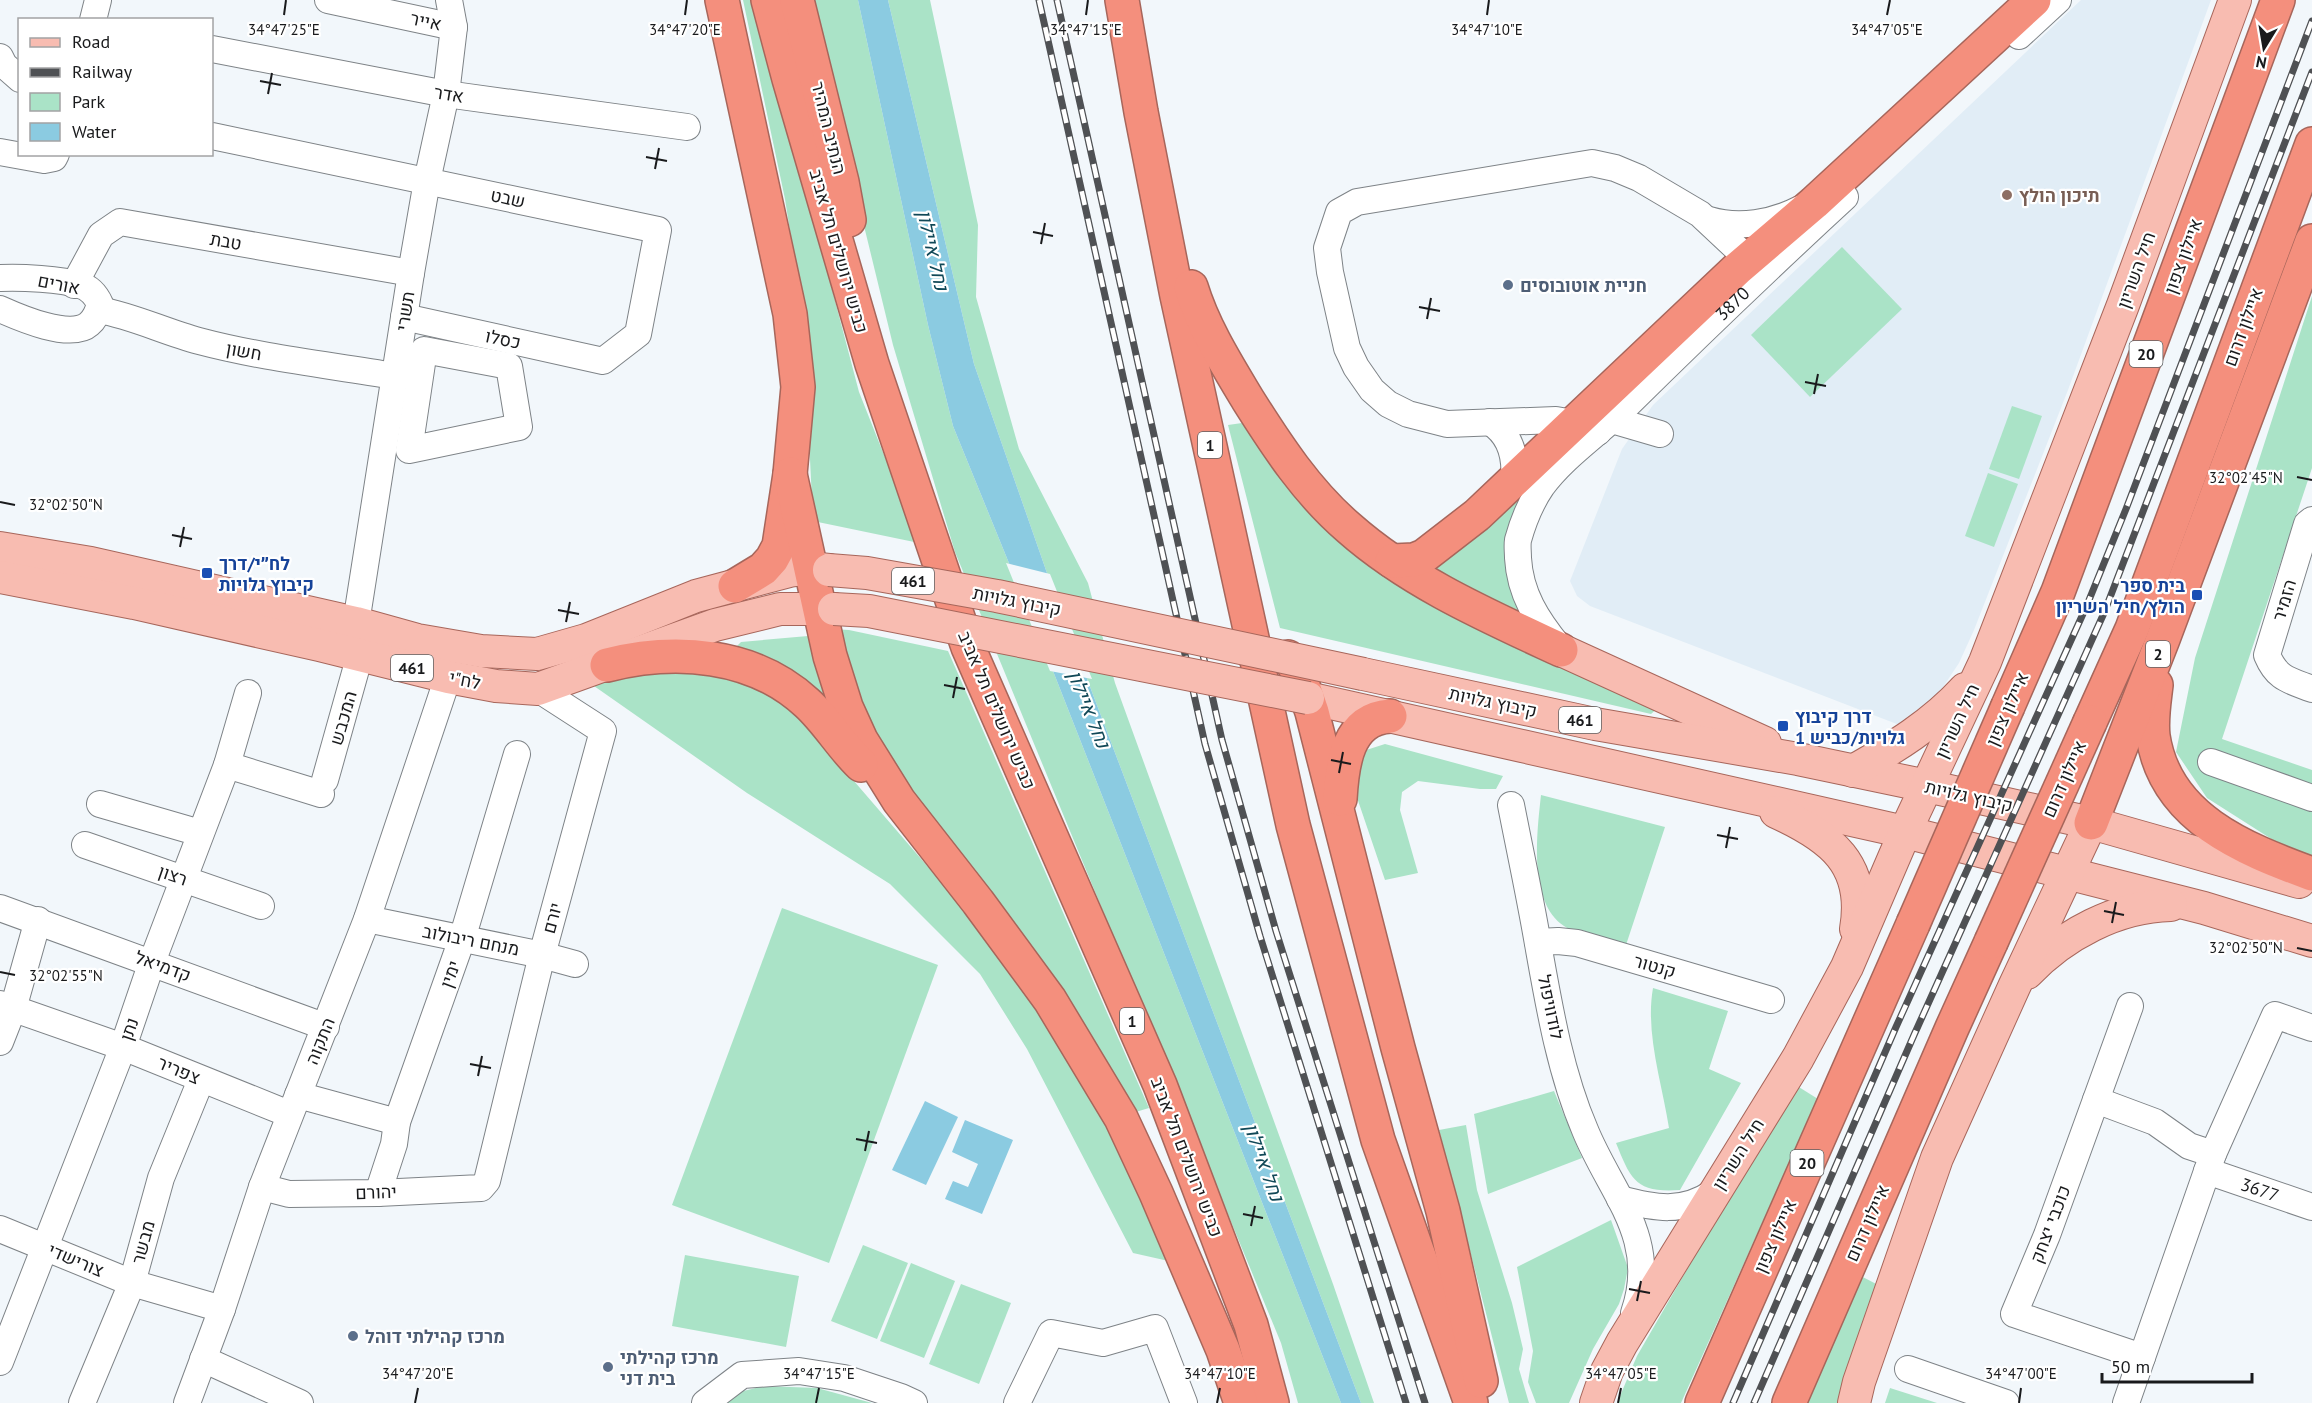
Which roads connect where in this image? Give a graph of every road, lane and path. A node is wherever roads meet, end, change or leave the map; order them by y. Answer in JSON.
{"nodes":[{"id":1,"x":98,"y":0,"type":"edge"},
{"id":2,"x":328,"y":0,"type":"edge"},
{"id":3,"x":449,"y":0,"type":"edge"},
{"id":4,"x":722,"y":0,"type":"edge"},
{"id":5,"x":768,"y":0,"type":"edge"},
{"id":6,"x":797,"y":0,"type":"edge"},
{"id":7,"x":1122,"y":0,"type":"edge"},
{"id":8,"x":2034,"y":0,"type":"edge"},
{"id":9,"x":2058,"y":0,"type":"edge"},
{"id":10,"x":2235,"y":0,"type":"edge"},
{"id":11,"x":2277,"y":0,"type":"edge"},
{"id":12,"x":94,"y":18,"type":"edge"},
{"id":13,"x":454,"y":27,"type":"junction"},
{"id":14,"x":213,"y":49,"type":"edge"},
{"id":15,"x":0,"y":57,"type":"edge"},
{"id":16,"x":18,"y":77,"type":"edge"},
{"id":17,"x":446,"y":94,"type":"junction"},
{"id":18,"x":1141,"y":112,"type":"junction"},
{"id":19,"x":687,"y":128,"type":"dead end"},
{"id":20,"x":213,"y":136,"type":"edge"},
{"id":21,"x":2312,"y":144,"type":"edge"},
{"id":22,"x":0,"y":152,"type":"edge"},
{"id":23,"x":18,"y":155,"type":"edge"},
{"id":24,"x":22,"y":156,"type":"edge"},
{"id":25,"x":55,"y":156,"type":"edge"},
{"id":26,"x":427,"y":182,"type":"junction"},
{"id":27,"x":1814,"y":203,"type":"junction"},
{"id":28,"x":1683,"y":205,"type":"junction"},
{"id":29,"x":1709,"y":220,"type":"junction"},
{"id":30,"x":2312,"y":241,"type":"edge"},
{"id":31,"x":1747,"y":269,"type":"junction"},
{"id":32,"x":411,"y":273,"type":"junction"},
{"id":33,"x":10,"y":278,"type":"edge"},
{"id":34,"x":74,"y":285,"type":"junction"},
{"id":35,"x":99,"y":310,"type":"junction"},
{"id":36,"x":6,"y":312,"type":"edge"},
{"id":37,"x":404,"y":317,"type":"junction"},
{"id":38,"x":514,"y":354,"type":"junction"},
{"id":39,"x":603,"y":361,"type":"joint"},
{"id":40,"x":872,"y":364,"type":"junction"},
{"id":41,"x":394,"y":376,"type":"junction"},
{"id":42,"x":1485,"y":423,"type":"junction"},
{"id":43,"x":1594,"y":425,"type":"junction"},
{"id":44,"x":1660,"y":434,"type":"dead end"},
{"id":45,"x":790,"y":474,"type":"junction"},
{"id":46,"x":1514,"y":480,"type":"junction"},
{"id":47,"x":2312,"y":520,"type":"edge"},
{"id":48,"x":0,"y":548,"type":"edge"},
{"id":49,"x":1392,"y":561,"type":"junction"},
{"id":50,"x":819,"y":569,"type":"junction"},
{"id":51,"x":0,"y":577,"type":"edge"},
{"id":52,"x":735,"y":586,"type":"junction"},
{"id":53,"x":827,"y":608,"type":"junction"},
{"id":54,"x":356,"y":623,"type":"junction"},
{"id":55,"x":2163,"y":639,"type":"junction"},
{"id":56,"x":1561,"y":650,"type":"junction"},
{"id":57,"x":360,"y":655,"type":"junction"},
{"id":58,"x":1287,"y":657,"type":"junction"},
{"id":59,"x":1985,"y":662,"type":"junction"},
{"id":60,"x":607,"y":665,"type":"junction"},
{"id":61,"x":448,"y":677,"type":"junction"},
{"id":62,"x":538,"y":689,"type":"junction"},
{"id":63,"x":2312,"y":689,"type":"edge"},
{"id":64,"x":248,"y":693,"type":"dead end"},
{"id":65,"x":1311,"y":710,"type":"junction"},
{"id":66,"x":1390,"y":716,"type":"junction"},
{"id":67,"x":518,"y":754,"type":"dead end"},
{"id":68,"x":1798,"y":759,"type":"junction"},
{"id":69,"x":2211,"y":762,"type":"dead end"},
{"id":70,"x":227,"y":765,"type":"junction"},
{"id":71,"x":1853,"y":771,"type":"junction"},
{"id":72,"x":1927,"y":786,"type":"junction"},
{"id":73,"x":1719,"y":790,"type":"junction"},
{"id":74,"x":2312,"y":798,"type":"edge"},
{"id":75,"x":899,"y":801,"type":"junction"},
{"id":76,"x":100,"y":804,"type":"dead end"},
{"id":77,"x":1511,"y":805,"type":"dead end"},
{"id":78,"x":2091,"y":823,"type":"junction"},
{"id":79,"x":1339,"y":825,"type":"junction"},
{"id":80,"x":1905,"y":832,"type":"junction"},
{"id":81,"x":200,"y":833,"type":"junction"},
{"id":82,"x":85,"y":845,"type":"dead end"},
{"id":83,"x":2068,"y":872,"type":"junction"},
{"id":84,"x":2312,"y":874,"type":"edge"},
{"id":85,"x":184,"y":878,"type":"junction"},
{"id":86,"x":2312,"y":886,"type":"edge"},
{"id":87,"x":261,"y":906,"type":"dead end"},
{"id":88,"x":0,"y":908,"type":"edge"},
{"id":89,"x":2204,"y":908,"type":"junction"},
{"id":90,"x":367,"y":919,"type":"junction"},
{"id":91,"x":38,"y":921,"type":"junction"},
{"id":92,"x":462,"y":939,"type":"junction"},
{"id":93,"x":2312,"y":941,"type":"edge"},
{"id":94,"x":1538,"y":942,"type":"junction"},
{"id":95,"x":542,"y":955,"type":"junction"},
{"id":96,"x":152,"y":962,"type":"junction"},
{"id":97,"x":575,"y":964,"type":"dead end"},
{"id":98,"x":1847,"y":967,"type":"junction"},
{"id":99,"x":2014,"y":987,"type":"junction"},
{"id":100,"x":1771,"y":1000,"type":"dead end"},
{"id":101,"x":6,"y":1006,"type":"edge"},
{"id":102,"x":2130,"y":1006,"type":"dead end"},
{"id":103,"x":326,"y":1027,"type":"junction"},
{"id":104,"x":2312,"y":1028,"type":"edge"},
{"id":105,"x":0,"y":1042,"type":"edge"},
{"id":106,"x":123,"y":1047,"type":"junction"},
{"id":107,"x":201,"y":1080,"type":"junction"},
{"id":108,"x":2096,"y":1100,"type":"junction"},
{"id":109,"x":293,"y":1105,"type":"junction"},
{"id":110,"x":397,"y":1122,"type":"junction"},
{"id":111,"x":2210,"y":1162,"type":"junction"},
{"id":112,"x":487,"y":1181,"type":"joint"},
{"id":113,"x":262,"y":1187,"type":"junction"},
{"id":114,"x":1714,"y":1192,"type":"junction"},
{"id":115,"x":378,"y":1193,"type":"junction"},
{"id":116,"x":1620,"y":1199,"type":"junction"},
{"id":117,"x":2312,"y":1207,"type":"edge"},
{"id":118,"x":0,"y":1229,"type":"edge"},
{"id":119,"x":45,"y":1247,"type":"junction"},
{"id":120,"x":132,"y":1283,"type":"junction"},
{"id":121,"x":222,"y":1309,"type":"junction"},
{"id":122,"x":1626,"y":1337,"type":"junction"},
{"id":123,"x":2142,"y":1357,"type":"junction"},
{"id":124,"x":203,"y":1359,"type":"junction"},
{"id":125,"x":0,"y":1362,"type":"edge"},
{"id":126,"x":1908,"y":1369,"type":"dead end"},
{"id":127,"x":82,"y":1403,"type":"edge"},
{"id":128,"x":187,"y":1403,"type":"edge"},
{"id":129,"x":300,"y":1403,"type":"edge"},
{"id":130,"x":705,"y":1403,"type":"edge"},
{"id":131,"x":914,"y":1403,"type":"edge"},
{"id":132,"x":1017,"y":1403,"type":"edge"},
{"id":133,"x":1184,"y":1403,"type":"edge"},
{"id":134,"x":1242,"y":1403,"type":"edge"},
{"id":135,"x":1272,"y":1403,"type":"edge"},
{"id":136,"x":1471,"y":1403,"type":"edge"},
{"id":137,"x":1485,"y":1403,"type":"edge"},
{"id":138,"x":1596,"y":1403,"type":"edge"},
{"id":139,"x":1702,"y":1403,"type":"edge"},
{"id":140,"x":1789,"y":1403,"type":"edge"},
{"id":141,"x":1854,"y":1403,"type":"edge"},
{"id":142,"x":2006,"y":1403,"type":"edge"},
{"id":143,"x":2126,"y":1403,"type":"edge"}],
"edges":[{"from":1,"to":12,"type":"street"},
{"from":2,"to":13,"type":"street","name":"אייר"},
{"from":3,"to":13,"type":"street","name":"תשרי"},
{"from":4,"to":45,"type":"highway"},
{"from":5,"to":40,"type":"highway","name":"כביש ירושלים תל אביב","number":"1"},
{"from":6,"to":40,"type":"highway","name":"הנתיב המהיר","number":"1"},
{"from":7,"to":18,"type":"highway","number":"1"},
{"from":8,"to":27,"type":"highway"},
{"from":9,"to":31,"type":"street","name":"3870"},
{"from":10,"to":59,"type":"main road","name":"חיל השריון"},
{"from":11,"to":139,"type":"highway","name":"איילון צפון","number":"20","bridge":true},
{"from":13,"to":17,"type":"street","name":"תשרי"},
{"from":14,"to":17,"type":"street","name":"אדר"},
{"from":15,"to":16,"type":"street"},
{"from":17,"to":19,"type":"street","name":"אדר"},
{"from":17,"to":26,"type":"street","name":"תשרי"},
{"from":18,"to":49,"type":"highway"},
{"from":18,"to":136,"type":"highway","number":"1"},
{"from":20,"to":26,"type":"street","name":"שבט"},
{"from":21,"to":140,"type":"highway","name":"איילון דרום","bridge":true},
{"from":22,"to":23,"type":"street"},
{"from":24,"to":25,"type":"street"},
{"from":26,"to":32,"type":"street","name":"תשרי"},
{"from":26,"to":39,"type":"street","name":"שבט"},
{"from":27,"to":29,"type":"street"},
{"from":27,"to":31,"type":"highway"},
{"from":28,"to":29,"type":"street"},
{"from":28,"to":31,"type":"street"},
{"from":28,"to":42,"type":"street"},
{"from":29,"to":31,"type":"street"},
{"from":30,"to":55,"type":"highway","number":"2"},
{"from":31,"to":43,"type":"highway"},
{"from":32,"to":34,"type":"street","name":"טבת"},
{"from":32,"to":37,"type":"street","name":"תשרי"},
{"from":33,"to":34,"type":"street","name":"אורים"},
{"from":33,"to":36,"type":"street"},
{"from":34,"to":35,"type":"street","name":"אורים"},
{"from":35,"to":36,"type":"street","name":"אורים"},
{"from":35,"to":41,"type":"street","name":"חשון"},
{"from":37,"to":38,"type":"street","name":"כסלו"},
{"from":37,"to":41,"type":"street","name":"תשרי"},
{"from":38,"to":38,"type":"street"},
{"from":38,"to":39,"type":"street","name":"כסלו"},
{"from":40,"to":135,"type":"highway","name":"כביש ירושלים תל אביב","number":"1"},
{"from":41,"to":54,"type":"street","name":"תשרי"},
{"from":42,"to":43,"type":"street"},
{"from":42,"to":46,"type":"street"},
{"from":43,"to":44,"type":"street"},
{"from":43,"to":46,"type":"highway"},
{"from":43,"to":56,"type":"street"},
{"from":45,"to":50,"type":"highway"},
{"from":45,"to":52,"type":"highway"},
{"from":46,"to":49,"type":"highway"},
{"from":47,"to":63,"type":"street","name":"הזמיר"},
{"from":48,"to":54,"type":"main road","name":"לח\"י","number":"461"},
{"from":49,"to":56,"type":"highway"},
{"from":50,"to":52,"type":"main road","name":"לח\"י","number":"461"},
{"from":50,"to":53,"type":"highway"},
{"from":50,"to":58,"type":"main road","name":"קיבוץ גלויות","number":"461","bridge":true},
{"from":51,"to":57,"type":"main road","name":"לח\"י","number":"461"},
{"from":52,"to":54,"type":"main road","name":"לח\"י","number":"461"},
{"from":53,"to":60,"type":"main road","name":"לח\"י","number":"461"},
{"from":53,"to":65,"type":"main road","name":"קיבוץ גלויות","number":"461","bridge":true},
{"from":53,"to":75,"type":"highway"},
{"from":55,"to":78,"type":"highway","number":"2"},
{"from":55,"to":84,"type":"highway"},
{"from":56,"to":68,"type":"main road"},
{"from":57,"to":61,"type":"main road","name":"לח\"י","number":"461"},
{"from":57,"to":70,"type":"street","name":"המכבש"},
{"from":58,"to":65,"type":"highway"},
{"from":58,"to":68,"type":"main road","name":"קיבוץ גלויות","number":"461","bridge":true},
{"from":59,"to":71,"type":"main road"},
{"from":59,"to":72,"type":"main road","name":"חיל השריון"},
{"from":60,"to":62,"type":"main road","name":"לח\"י","number":"461"},
{"from":60,"to":75,"type":"highway"},
{"from":61,"to":62,"type":"main road","name":"לח\"י","number":"461"},
{"from":61,"to":90,"type":"street","name":"התקוה"},
{"from":62,"to":95,"type":"street","name":"יורם"},
{"from":64,"to":70,"type":"street","name":"נתן"},
{"from":65,"to":66,"type":"main road","name":"קיבוץ גלויות","number":"461"},
{"from":65,"to":79,"type":"highway"},
{"from":66,"to":73,"type":"main road","name":"קיבוץ גלויות","number":"461"},
{"from":66,"to":79,"type":"highway"},
{"from":67,"to":92,"type":"street","name":"ימין"},
{"from":68,"to":71,"type":"main road","name":"קיבוץ גלויות","number":"461"},
{"from":69,"to":74,"type":"street"},
{"from":70,"to":81,"type":"street","name":"נתן"},
{"from":71,"to":72,"type":"main road","name":"קיבוץ גלויות","number":"461"},
{"from":72,"to":78,"type":"main road","name":"קיבוץ גלויות"},
{"from":72,"to":80,"type":"main road","name":"חיל השריון"},
{"from":73,"to":80,"type":"main road","name":"קיבוץ גלויות","number":"461"},
{"from":73,"to":98,"type":"main road"},
{"from":75,"to":134,"type":"highway"},
{"from":76,"to":81,"type":"street"},
{"from":77,"to":94,"type":"street","name":"לודוויפול"},
{"from":78,"to":83,"type":"main road"},
{"from":78,"to":86,"type":"main road","name":"קיבוץ גלויות"},
{"from":79,"to":137,"type":"highway"},
{"from":80,"to":83,"type":"main road","name":"קיבוץ גלויות"},
{"from":80,"to":98,"type":"main road","name":"חיל השריון"},
{"from":81,"to":85,"type":"street","name":"נתן"},
{"from":82,"to":85,"type":"street","name":"רצון"},
{"from":83,"to":89,"type":"main road","name":"קיבוץ גלויות"},
{"from":83,"to":99,"type":"main road"},
{"from":85,"to":87,"type":"street","name":"רצון"},
{"from":85,"to":96,"type":"street","name":"נתן"},
{"from":88,"to":91,"type":"street","name":"קדמיאל"},
{"from":89,"to":93,"type":"main road","name":"קיבוץ גלויות"},
{"from":89,"to":99,"type":"main road"},
{"from":90,"to":92,"type":"street","name":"מנחם ריבולוב"},
{"from":90,"to":103,"type":"street","name":"התקוה"},
{"from":91,"to":96,"type":"street","name":"קדמיאל"},
{"from":91,"to":101,"type":"street"},
{"from":92,"to":95,"type":"street","name":"מנחם ריבולוב"},
{"from":92,"to":110,"type":"street","name":"ימין"},
{"from":94,"to":100,"type":"street","name":"קנטור"},
{"from":94,"to":116,"type":"street","name":"לודוויפול"},
{"from":95,"to":97,"type":"street","name":"מנחם ריבולוב"},
{"from":95,"to":112,"type":"street","name":"יורם"},
{"from":96,"to":103,"type":"street","name":"קדמיאל"},
{"from":96,"to":106,"type":"street","name":"נתן"},
{"from":98,"to":114,"type":"main road","name":"חיל השריון"},
{"from":99,"to":141,"type":"main road"},
{"from":101,"to":105,"type":"street"},
{"from":101,"to":106,"type":"street","name":"צפריר"},
{"from":102,"to":108,"type":"street","name":"כוכבי יצחק"},
{"from":103,"to":109,"type":"street","name":"התקוה"},
{"from":104,"to":111,"type":"street"},
{"from":106,"to":107,"type":"street","name":"צפריר"},
{"from":106,"to":119,"type":"street","name":"נתן"},
{"from":107,"to":109,"type":"street","name":"צפריר"},
{"from":107,"to":120,"type":"street","name":"מבשר"},
{"from":108,"to":111,"type":"street","name":"3677"},
{"from":108,"to":123,"type":"street","name":"כוכבי יצחק"},
{"from":109,"to":110,"type":"street","name":"צפריר"},
{"from":109,"to":113,"type":"street","name":"התקוה"},
{"from":110,"to":115,"type":"street","name":"ימין"},
{"from":111,"to":117,"type":"street","name":"3677"},
{"from":111,"to":123,"type":"street"},
{"from":112,"to":115,"type":"street","name":"יהורם"},
{"from":113,"to":115,"type":"street","name":"יהורם"},
{"from":113,"to":121,"type":"street","name":"התקוה"},
{"from":114,"to":116,"type":"street"},
{"from":114,"to":122,"type":"main road","name":"חיל השריון"},
{"from":116,"to":122,"type":"street","name":"לודוויפול"},
{"from":118,"to":119,"type":"street","name":"צורישדי"},
{"from":119,"to":120,"type":"street","name":"צורישדי"},
{"from":119,"to":125,"type":"street","name":"נתן"},
{"from":120,"to":121,"type":"street","name":"צורישדי"},
{"from":120,"to":127,"type":"street","name":"מבשר"},
{"from":121,"to":124,"type":"street","name":"התקוה"},
{"from":122,"to":138,"type":"main road","name":"חיל השריון"},
{"from":123,"to":143,"type":"street"},
{"from":124,"to":128,"type":"street","name":"התקוה"},
{"from":124,"to":129,"type":"street"},
{"from":126,"to":142,"type":"street"},
{"from":130,"to":131,"type":"street"},
{"from":132,"to":133,"type":"street"}]}
